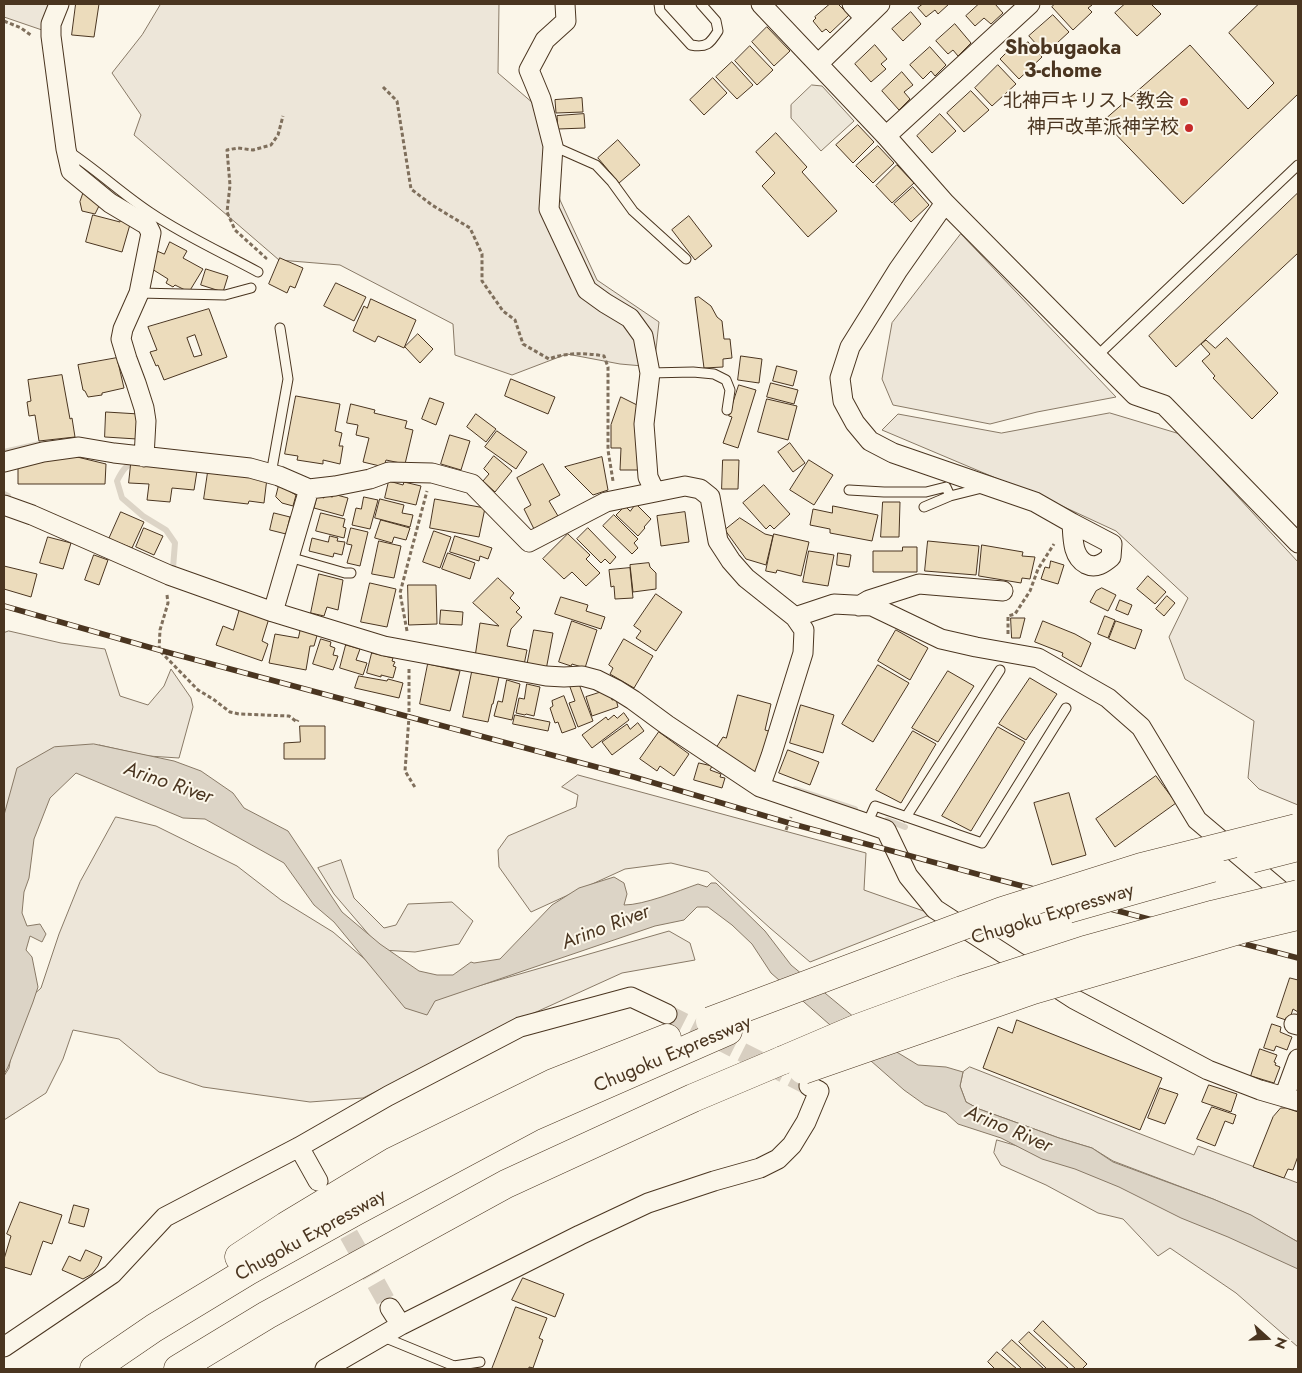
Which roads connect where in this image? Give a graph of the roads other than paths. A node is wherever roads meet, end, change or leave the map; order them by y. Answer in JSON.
{"nodes":[{"id":1,"x":59,"y":4,"type":"edge"},
{"id":2,"x":565,"y":4,"type":"edge"},
{"id":3,"x":659,"y":4,"type":"edge"},
{"id":4,"x":700,"y":4,"type":"edge"},
{"id":5,"x":761,"y":4,"type":"edge"},
{"id":6,"x":852,"y":4,"type":"edge"},
{"id":7,"x":880,"y":4,"type":"edge"},
{"id":8,"x":1030,"y":4,"type":"edge"},
{"id":9,"x":865,"y":18,"type":"junction"},
{"id":10,"x":818,"y":64,"type":"junction"},
{"id":11,"x":886,"y":136,"type":"junction"},
{"id":12,"x":553,"y":146,"type":"junction"},
{"id":13,"x":66,"y":150,"type":"junction"},
{"id":14,"x":1298,"y":165,"type":"edge"},
{"id":15,"x":945,"y":203,"type":"junction"},
{"id":16,"x":686,"y":259,"type":"dead end"},
{"id":17,"x":258,"y":272,"type":"dead end"},
{"id":18,"x":251,"y":288,"type":"dead end"},
{"id":19,"x":139,"y":293,"type":"junction"},
{"id":20,"x":280,"y":328,"type":"dead end"},
{"id":21,"x":1097,"y":356,"type":"junction"},
{"id":22,"x":650,"y":373,"type":"junction"},
{"id":23,"x":726,"y":410,"type":"dead end"},
{"id":24,"x":144,"y":457,"type":"junction"},
{"id":25,"x":4,"y":462,"type":"edge"},
{"id":26,"x":271,"y":474,"type":"junction"},
{"id":27,"x":990,"y":486,"type":"junction"},
{"id":28,"x":309,"y":489,"type":"junction"},
{"id":29,"x":849,"y":490,"type":"dead end"},
{"id":30,"x":655,"y":492,"type":"junction"},
{"id":31,"x":950,"y":496,"type":"junction"},
{"id":32,"x":4,"y":505,"type":"edge"},
{"id":33,"x":924,"y":507,"type":"dead end"},
{"id":34,"x":1072,"y":523,"type":"road end"},
{"id":35,"x":1298,"y":542,"type":"edge"},
{"id":36,"x":289,"y":557,"type":"junction"},
{"id":37,"x":352,"y":574,"type":"dead end"},
{"id":38,"x":1003,"y":591,"type":"dead end"},
{"id":39,"x":859,"y":606,"type":"junction"},
{"id":40,"x":273,"y":612,"type":"junction"},
{"id":41,"x":795,"y":617,"type":"junction"},
{"id":42,"x":1000,"y":670,"type":"dead end"},
{"id":43,"x":1066,"y":708,"type":"dead end"},
{"id":44,"x":760,"y":787,"type":"junction"},
{"id":45,"x":906,"y":817,"type":"junction"},
{"id":46,"x":867,"y":824,"type":"junction"},
{"id":47,"x":1298,"y":834,"type":"edge"},
{"id":48,"x":1298,"y":894,"type":"edge"},
{"id":49,"x":1298,"y":905,"type":"edge"},
{"id":50,"x":1298,"y":916,"type":"edge"},
{"id":51,"x":667,"y":1014,"type":"tunnel mouth"},
{"id":52,"x":719,"y":1026,"type":"junction"},
{"id":53,"x":1298,"y":1060,"type":"edge"},
{"id":54,"x":798,"y":1072,"type":"junction"},
{"id":55,"x":1291,"y":1099,"type":"edge"},
{"id":56,"x":299,"y":1147,"type":"junction"},
{"id":57,"x":318,"y":1181,"type":"dead end"},
{"id":58,"x":390,"y":1308,"type":"tunnel mouth"},
{"id":59,"x":401,"y":1325,"type":"junction"},
{"id":60,"x":381,"y":1336,"type":"junction"},
{"id":61,"x":4,"y":1347,"type":"edge"},
{"id":62,"x":480,"y":1362,"type":"dead end"},
{"id":63,"x":87,"y":1369,"type":"edge"},
{"id":64,"x":94,"y":1369,"type":"edge"},
{"id":65,"x":178,"y":1369,"type":"edge"},
{"id":66,"x":199,"y":1369,"type":"edge"},
{"id":67,"x":325,"y":1369,"type":"edge"}],
"edges":[{"from":1,"to":13,"type":"street"},
{"from":2,"to":12,"type":"street"},
{"from":3,"to":4,"type":"lane"},
{"from":5,"to":10,"type":"street"},
{"from":6,"to":9,"type":"street"},
{"from":7,"to":9,"type":"street"},
{"from":8,"to":11,"type":"street"},
{"from":9,"to":10,"type":"street"},
{"from":10,"to":11,"type":"street"},
{"from":11,"to":15,"type":"street"},
{"from":12,"to":16,"type":"lane"},
{"from":12,"to":22,"type":"street"},
{"from":13,"to":17,"type":"lane"},
{"from":13,"to":19,"type":"street"},
{"from":14,"to":21,"type":"lane"},
{"from":15,"to":21,"type":"street"},
{"from":15,"to":27,"type":"street"},
{"from":18,"to":19,"type":"lane"},
{"from":19,"to":24,"type":"street"},
{"from":20,"to":26,"type":"lane"},
{"from":21,"to":35,"type":"street"},
{"from":22,"to":23,"type":"lane"},
{"from":22,"to":30,"type":"street"},
{"from":24,"to":25,"type":"street"},
{"from":24,"to":26,"type":"street"},
{"from":26,"to":28,"type":"street"},
{"from":27,"to":31,"type":"lane"},
{"from":27,"to":34,"type":"street"},
{"from":28,"to":30,"type":"street"},
{"from":28,"to":36,"type":"street"},
{"from":29,"to":31,"type":"lane"},
{"from":30,"to":41,"type":"street"},
{"from":31,"to":33,"type":"lane"},
{"from":32,"to":40,"type":"street"},
{"from":36,"to":37,"type":"lane"},
{"from":36,"to":40,"type":"street"},
{"from":38,"to":39,"type":"street"},
{"from":39,"to":41,"type":"street"},
{"from":39,"to":49,"type":"street"},
{"from":40,"to":44,"type":"street"},
{"from":41,"to":44,"type":"street"},
{"from":42,"to":45,"type":"lane"},
{"from":43,"to":45,"type":"lane"},
{"from":44,"to":46,"type":"street"},
{"from":45,"to":46,"type":"lane"},
{"from":46,"to":55,"type":"street"},
{"from":47,"to":52,"type":"highway","name":"Chugoku Expressway","bridge":true},
{"from":48,"to":54,"type":"highway","bridge":true},
{"from":50,"to":54,"type":"highway","bridge":true},
{"from":51,"to":56,"type":"street"},
{"from":52,"to":63,"type":"highway"},
{"from":52,"to":64,"type":"highway","name":"Chugoku Expressway"},
{"from":53,"to":55,"type":"street"},
{"from":54,"to":59,"type":"street"},
{"from":54,"to":65,"type":"highway"},
{"from":54,"to":66,"type":"highway"},
{"from":56,"to":57,"type":"street"},
{"from":56,"to":61,"type":"street"},
{"from":58,"to":59,"type":"street"},
{"from":59,"to":60,"type":"street"},
{"from":60,"to":62,"type":"lane"},
{"from":60,"to":67,"type":"street"}]}
